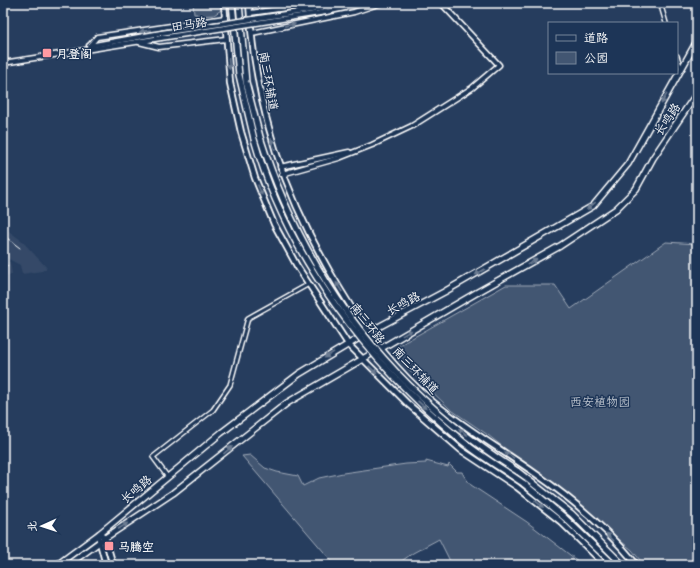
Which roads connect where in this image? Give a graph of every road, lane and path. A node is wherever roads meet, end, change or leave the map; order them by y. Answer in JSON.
{"nodes":[{"id":1,"x":224,"y":3,"type":"edge"},
{"id":2,"x":232,"y":3,"type":"edge"},
{"id":3,"x":239,"y":3,"type":"edge"},
{"id":4,"x":250,"y":3,"type":"edge"},
{"id":5,"x":350,"y":3,"type":"edge"},
{"id":6,"x":368,"y":3,"type":"edge"},
{"id":7,"x":381,"y":3,"type":"edge"},
{"id":8,"x":440,"y":3,"type":"edge"},
{"id":9,"x":657,"y":3,"type":"edge"},
{"id":10,"x":325,"y":8,"type":"edge"},
{"id":11,"x":250,"y":13,"type":"junction"},
{"id":12,"x":225,"y":18,"type":"junction"},
{"id":13,"x":666,"y":22,"type":"edge"},
{"id":14,"x":252,"y":33,"type":"junction"},
{"id":15,"x":161,"y":36,"type":"junction"},
{"id":16,"x":226,"y":39,"type":"junction"},
{"id":17,"x":697,"y":41,"type":"edge"},
{"id":18,"x":138,"y":42,"type":"junction"},
{"id":19,"x":90,"y":45,"type":"junction"},
{"id":20,"x":84,"y":50,"type":"junction"},
{"id":21,"x":678,"y":59,"type":"edge"},
{"id":22,"x":3,"y":63,"type":"edge"},
{"id":23,"x":681,"y":69,"type":"junction"},
{"id":24,"x":697,"y":93,"type":"edge"},
{"id":25,"x":357,"y":150,"type":"junction"},
{"id":26,"x":280,"y":167,"type":"junction"},
{"id":27,"x":282,"y":174,"type":"junction"},
{"id":28,"x":308,"y":284,"type":"junction"},
{"id":29,"x":369,"y":332,"type":"junction"},
{"id":30,"x":348,"y":344,"type":"junction"},
{"id":31,"x":381,"y":347,"type":"junction"},
{"id":32,"x":362,"y":359,"type":"junction"},
{"id":33,"x":167,"y":476,"type":"junction"},
{"id":34,"x":99,"y":534,"type":"junction"},
{"id":35,"x":105,"y":538,"type":"junction"},
{"id":36,"x":100,"y":542,"type":"junction"},
{"id":37,"x":57,"y":565,"type":"edge"},
{"id":38,"x":68,"y":565,"type":"edge"},
{"id":39,"x":106,"y":565,"type":"edge"},
{"id":40,"x":113,"y":565,"type":"edge"},
{"id":41,"x":605,"y":565,"type":"edge"},
{"id":42,"x":614,"y":565,"type":"edge"},
{"id":43,"x":623,"y":565,"type":"edge"},
{"id":44,"x":637,"y":565,"type":"edge"}],
"edges":[{"from":1,"to":12,"type":"main road"},
{"from":2,"to":42,"type":"main road","name":"南三环路","one_way":true,"bridge":true},
{"from":43,"to":3,"type":"main road","name":"南三环路","one_way":true,"bridge":true},
{"from":4,"to":11,"type":"main road","name":"南三环辅道"},
{"from":5,"to":10,"type":"street","name":"田马路"},
{"from":6,"to":10,"type":"street","name":"田马路"},
{"from":14,"to":7,"type":"street","one_way":true},
{"from":8,"to":25,"type":"street"},
{"from":9,"to":13,"type":"street"},
{"from":10,"to":11,"type":"street"},
{"from":10,"to":15,"type":"street","name":"田马路","bridge":true},
{"from":11,"to":14,"type":"main road","name":"南三环辅道"},
{"from":12,"to":16,"type":"main road"},
{"from":12,"to":19,"type":"street","one_way":true},
{"from":26,"to":14,"type":"main road","name":"南三环辅道","one_way":true},
{"from":15,"to":18,"type":"street","name":"田马路"},
{"from":15,"to":19,"type":"street","name":"田马路"},
{"from":16,"to":18,"type":"street"},
{"from":16,"to":28,"type":"main road","one_way":true},
{"from":17,"to":23,"type":"main road","name":"长鸣路"},
{"from":18,"to":20,"type":"street","name":"田马路"},
{"from":19,"to":20,"type":"street"},
{"from":20,"to":22,"type":"street","name":"田马路"},
{"from":21,"to":23,"type":"street"},
{"from":23,"to":29,"type":"main road","name":"长鸣路","one_way":true},
{"from":31,"to":24,"type":"main road","name":"长鸣路","one_way":true},
{"from":25,"to":26,"type":"street"},
{"from":25,"to":27,"type":"street"},
{"from":26,"to":27,"type":"main road","name":"南三环辅道"},
{"from":29,"to":27,"type":"main road","name":"南三环辅道","one_way":true},
{"from":28,"to":30,"type":"main road"},
{"from":28,"to":33,"type":"street"},
{"from":29,"to":30,"type":"main road","name":"长鸣路"},
{"from":29,"to":31,"type":"main road","name":"南三环辅道"},
{"from":30,"to":32,"type":"main road"},
{"from":30,"to":33,"type":"main road","name":"长鸣路","one_way":true},
{"from":31,"to":32,"type":"main road","name":"长鸣路"},
{"from":44,"to":31,"type":"main road","name":"南三环辅道","one_way":true},
{"from":35,"to":32,"type":"main road","name":"长鸣路","one_way":true},
{"from":32,"to":41,"type":"main road","one_way":true},
{"from":33,"to":34,"type":"main road","name":"长鸣路"},
{"from":34,"to":35,"type":"main road"},
{"from":34,"to":36,"type":"main road"},
{"from":34,"to":37,"type":"main road","name":"长鸣路"},
{"from":35,"to":36,"type":"main road","name":"长鸣路"},
{"from":35,"to":40,"type":"main road"},
{"from":36,"to":38,"type":"main road","name":"长鸣路"},
{"from":36,"to":39,"type":"main road"}]}
